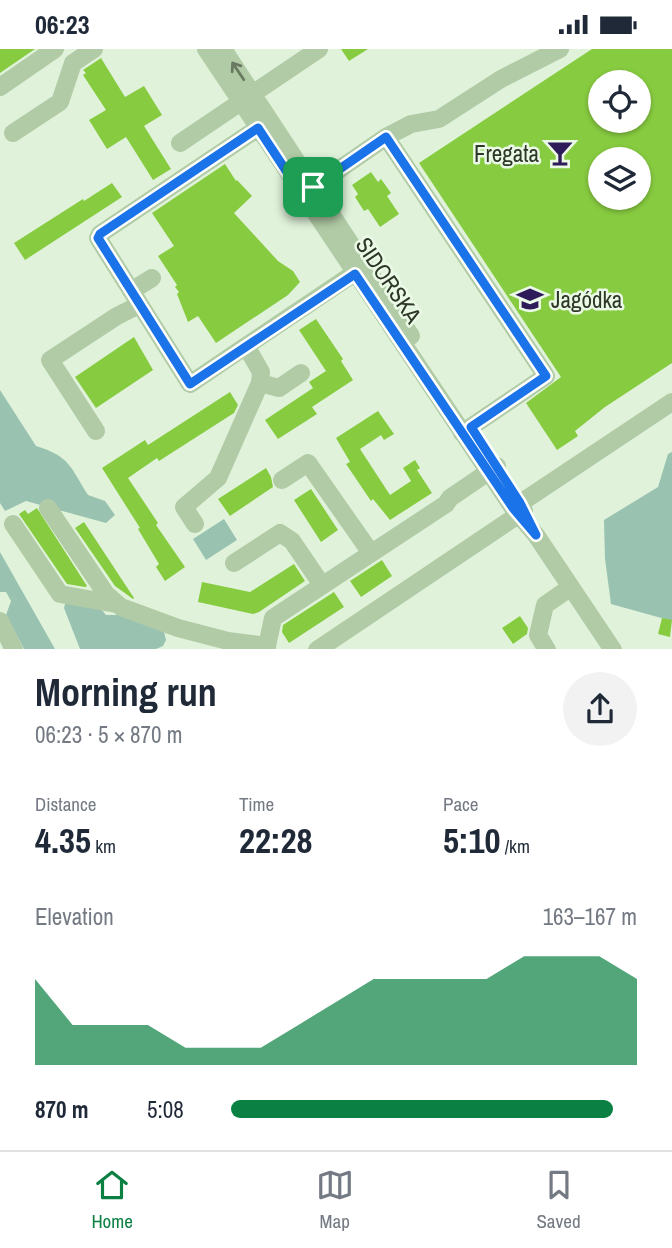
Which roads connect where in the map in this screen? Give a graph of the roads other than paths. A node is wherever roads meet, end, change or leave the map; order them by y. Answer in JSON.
{"nodes":[{"id":1,"x":55,"y":49,"type":"edge"},
{"id":2,"x":94,"y":49,"type":"edge"},
{"id":3,"x":206,"y":49,"type":"edge"},
{"id":4,"x":223,"y":49,"type":"edge"},
{"id":5,"x":319,"y":49,"type":"edge"},
{"id":6,"x":560,"y":49,"type":"edge"},
{"id":7,"x":0,"y":87,"type":"edge"},
{"id":8,"x":246,"y":97,"type":"junction"},
{"id":9,"x":264,"y":124,"type":"junction"},
{"id":10,"x":13,"y":133,"type":"dead end"},
{"id":11,"x":386,"y":137,"type":"junction"},
{"id":12,"x":180,"y":143,"type":"dead end"},
{"id":13,"x":308,"y":191,"type":"junction"},
{"id":14,"x":360,"y":270,"type":"junction"},
{"id":15,"x":152,"y":278,"type":"dead end"},
{"id":16,"x":135,"y":298,"type":"junction"},
{"id":17,"x":246,"y":346,"type":"junction"},
{"id":18,"x":301,"y":373,"type":"dead end"},
{"id":19,"x":260,"y":383,"type":"junction"},
{"id":20,"x":672,"y":401,"type":"edge"},
{"id":21,"x":467,"y":430,"type":"junction"},
{"id":22,"x":96,"y":431,"type":"dead end"},
{"id":23,"x":493,"y":469,"type":"junction"},
{"id":24,"x":282,"y":480,"type":"dead end"},
{"id":25,"x":48,"y":508,"type":"dead end"},
{"id":26,"x":519,"y":509,"type":"junction"},
{"id":27,"x":13,"y":523,"type":"dead end"},
{"id":28,"x":195,"y":524,"type":"dead end"},
{"id":29,"x":371,"y":553,"type":"junction"},
{"id":30,"x":234,"y":563,"type":"dead end"},
{"id":31,"x":322,"y":585,"type":"junction"},
{"id":32,"x":571,"y":587,"type":"junction"},
{"id":33,"x":116,"y":604,"type":"junction"},
{"id":34,"x":0,"y":621,"type":"edge"},
{"id":35,"x":268,"y":648,"type":"edge"},
{"id":36,"x":14,"y":649,"type":"edge"},
{"id":37,"x":317,"y":649,"type":"edge"},
{"id":38,"x":547,"y":649,"type":"edge"},
{"id":39,"x":614,"y":649,"type":"edge"}],
"edges":[{"from":1,"to":7,"type":"street"},
{"from":2,"to":10,"type":"street"},
{"from":3,"to":8,"type":"street","name":"SIDORSKA"},
{"from":8,"to":4,"type":"street","name":"SIDORSKA","one_way":true},
{"from":5,"to":8,"type":"street"},
{"from":6,"to":11,"type":"street"},
{"from":8,"to":9,"type":"street","name":"SIDORSKA"},
{"from":8,"to":12,"type":"street"},
{"from":9,"to":13,"type":"street","name":"SIDORSKA"},
{"from":9,"to":16,"type":"street"},
{"from":11,"to":13,"type":"street"},
{"from":11,"to":21,"type":"street"},
{"from":13,"to":14,"type":"street","name":"SIDORSKA"},
{"from":14,"to":17,"type":"street"},
{"from":14,"to":21,"type":"street","name":"SIDORSKA"},
{"from":15,"to":16,"type":"street"},
{"from":16,"to":17,"type":"street"},
{"from":16,"to":22,"type":"street"},
{"from":17,"to":19,"type":"street"},
{"from":18,"to":19,"type":"street"},
{"from":19,"to":28,"type":"street"},
{"from":20,"to":26,"type":"street"},
{"from":21,"to":23,"type":"street","name":"SIDORSKA"},
{"from":23,"to":26,"type":"street","name":"SIDORSKA"},
{"from":23,"to":29,"type":"street"},
{"from":24,"to":29,"type":"street"},
{"from":25,"to":33,"type":"street"},
{"from":26,"to":32,"type":"street","name":"SIDORSKA"},
{"from":26,"to":37,"type":"street"},
{"from":27,"to":33,"type":"street"},
{"from":29,"to":31,"type":"street"},
{"from":30,"to":31,"type":"street"},
{"from":31,"to":35,"type":"street"},
{"from":32,"to":38,"type":"street"},
{"from":32,"to":39,"type":"street","name":"SIDORSKA"},
{"from":33,"to":35,"type":"street"},
{"from":34,"to":36,"type":"street"}]}
